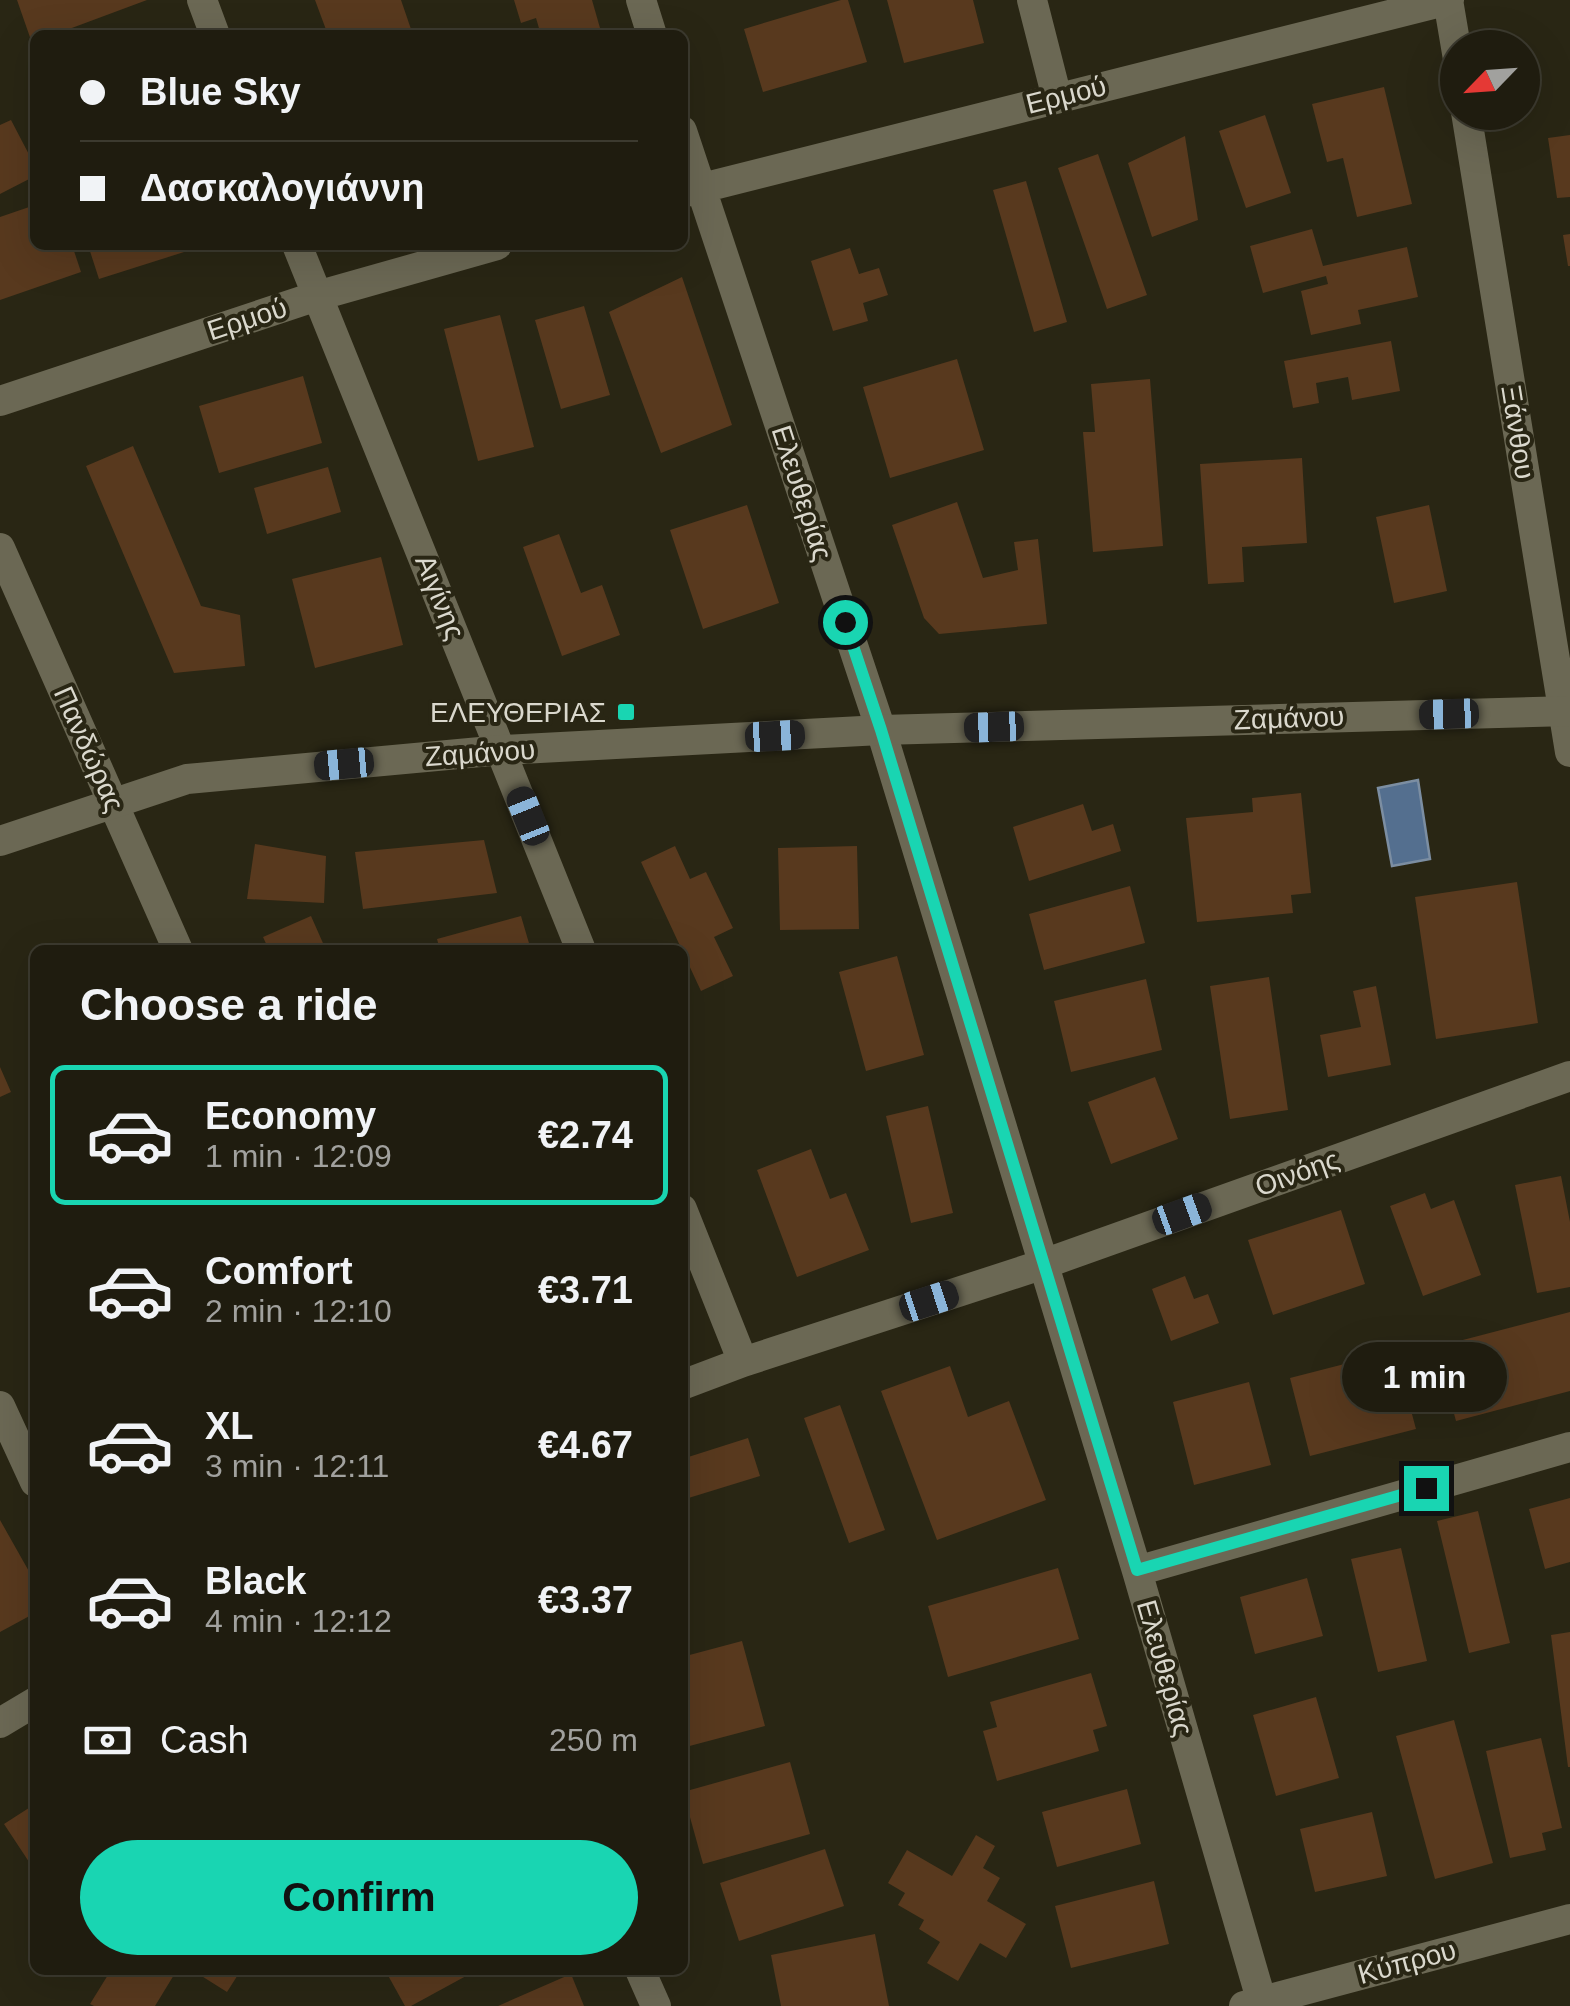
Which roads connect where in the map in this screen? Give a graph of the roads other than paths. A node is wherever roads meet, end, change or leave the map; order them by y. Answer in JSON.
{"nodes":[{"id":1,"x":202,"y":0,"type":"edge"},
{"id":2,"x":640,"y":0,"type":"edge"},
{"id":3,"x":1032,"y":0,"type":"edge"},
{"id":4,"x":1448,"y":0,"type":"edge"},
{"id":5,"x":213,"y":30,"type":"edge"},
{"id":6,"x":650,"y":30,"type":"edge"},
{"id":7,"x":1453,"y":30,"type":"edge"},
{"id":8,"x":1056,"y":98,"type":"junction"},
{"id":9,"x":1469,"y":130,"type":"edge"},
{"id":10,"x":692,"y":190,"type":"edge"},
{"id":11,"x":299,"y":250,"type":"edge"},
{"id":12,"x":479,"y":250,"type":"edge"},
{"id":13,"x":317,"y":296,"type":"junction"},
{"id":14,"x":0,"y":401,"type":"edge"},
{"id":15,"x":0,"y":548,"type":"edge"},
{"id":16,"x":1566,"y":711,"type":"edge"},
{"id":17,"x":881,"y":730,"type":"junction"},
{"id":18,"x":502,"y":750,"type":"junction"},
{"id":19,"x":1570,"y":752,"type":"edge"},
{"id":20,"x":112,"y":804,"type":"junction"},
{"id":21,"x":0,"y":841,"type":"edge"},
{"id":22,"x":176,"y":945,"type":"edge"},
{"id":23,"x":578,"y":945,"type":"edge"},
{"id":24,"x":1570,"y":1076,"type":"edge"},
{"id":25,"x":688,"y":1224,"type":"edge"},
{"id":26,"x":1041,"y":1265,"type":"junction"},
{"id":27,"x":742,"y":1362,"type":"junction"},
{"id":28,"x":688,"y":1383,"type":"edge"},
{"id":29,"x":0,"y":1406,"type":"edge"},
{"id":30,"x":1570,"y":1447,"type":"edge"},
{"id":31,"x":30,"y":1471,"type":"edge"},
{"id":32,"x":1137,"y":1570,"type":"junction"},
{"id":33,"x":30,"y":1705,"type":"edge"},
{"id":34,"x":0,"y":1724,"type":"edge"},
{"id":35,"x":1570,"y":1919,"type":"edge"},
{"id":36,"x":642,"y":1975,"type":"edge"},
{"id":37,"x":1256,"y":2004,"type":"edge"},
{"id":38,"x":656,"y":2006,"type":"edge"}],
"edges":[{"from":1,"to":5,"type":"street"},
{"from":2,"to":6,"type":"street"},
{"from":3,"to":8,"type":"street"},
{"from":4,"to":7,"type":"street"},
{"from":4,"to":8,"type":"street","name":"Ερμού"},
{"from":8,"to":10,"type":"street","name":"Ερμού"},
{"from":9,"to":16,"type":"street","name":"Ξάνθου"},
{"from":10,"to":17,"type":"street","name":"Ελευθερίας"},
{"from":11,"to":13,"type":"street","name":"Αιγίνης"},
{"from":12,"to":13,"type":"street","name":"Ερμού"},
{"from":13,"to":14,"type":"street","name":"Ερμού"},
{"from":13,"to":18,"type":"street","name":"Αιγίνης"},
{"from":15,"to":20,"type":"street","name":"Πανδώρας"},
{"from":16,"to":17,"type":"street","name":"Ζαμάνου"},
{"from":16,"to":19,"type":"street","name":"Ξάνθου"},
{"from":17,"to":18,"type":"street","name":"Ζαμάνου"},
{"from":17,"to":26,"type":"street","name":"Ελευθερίας"},
{"from":18,"to":20,"type":"street","name":"Ζαμάνου"},
{"from":18,"to":23,"type":"street","name":"Αιγίνης"},
{"from":20,"to":21,"type":"street","name":"Ζαμάνου"},
{"from":20,"to":22,"type":"street","name":"Πανδώρας"},
{"from":24,"to":26,"type":"street","name":"Οινόης"},
{"from":25,"to":27,"type":"street"},
{"from":26,"to":27,"type":"street","name":"Οινόης"},
{"from":26,"to":32,"type":"street","name":"Ελευθερίας"},
{"from":27,"to":28,"type":"street","name":"Οινόης"},
{"from":29,"to":31,"type":"street"},
{"from":30,"to":32,"type":"street"},
{"from":32,"to":37,"type":"street","name":"Ελευθερίας"},
{"from":33,"to":34,"type":"street"},
{"from":35,"to":37,"type":"street","name":"Κύπρου"},
{"from":36,"to":38,"type":"street"}]}
